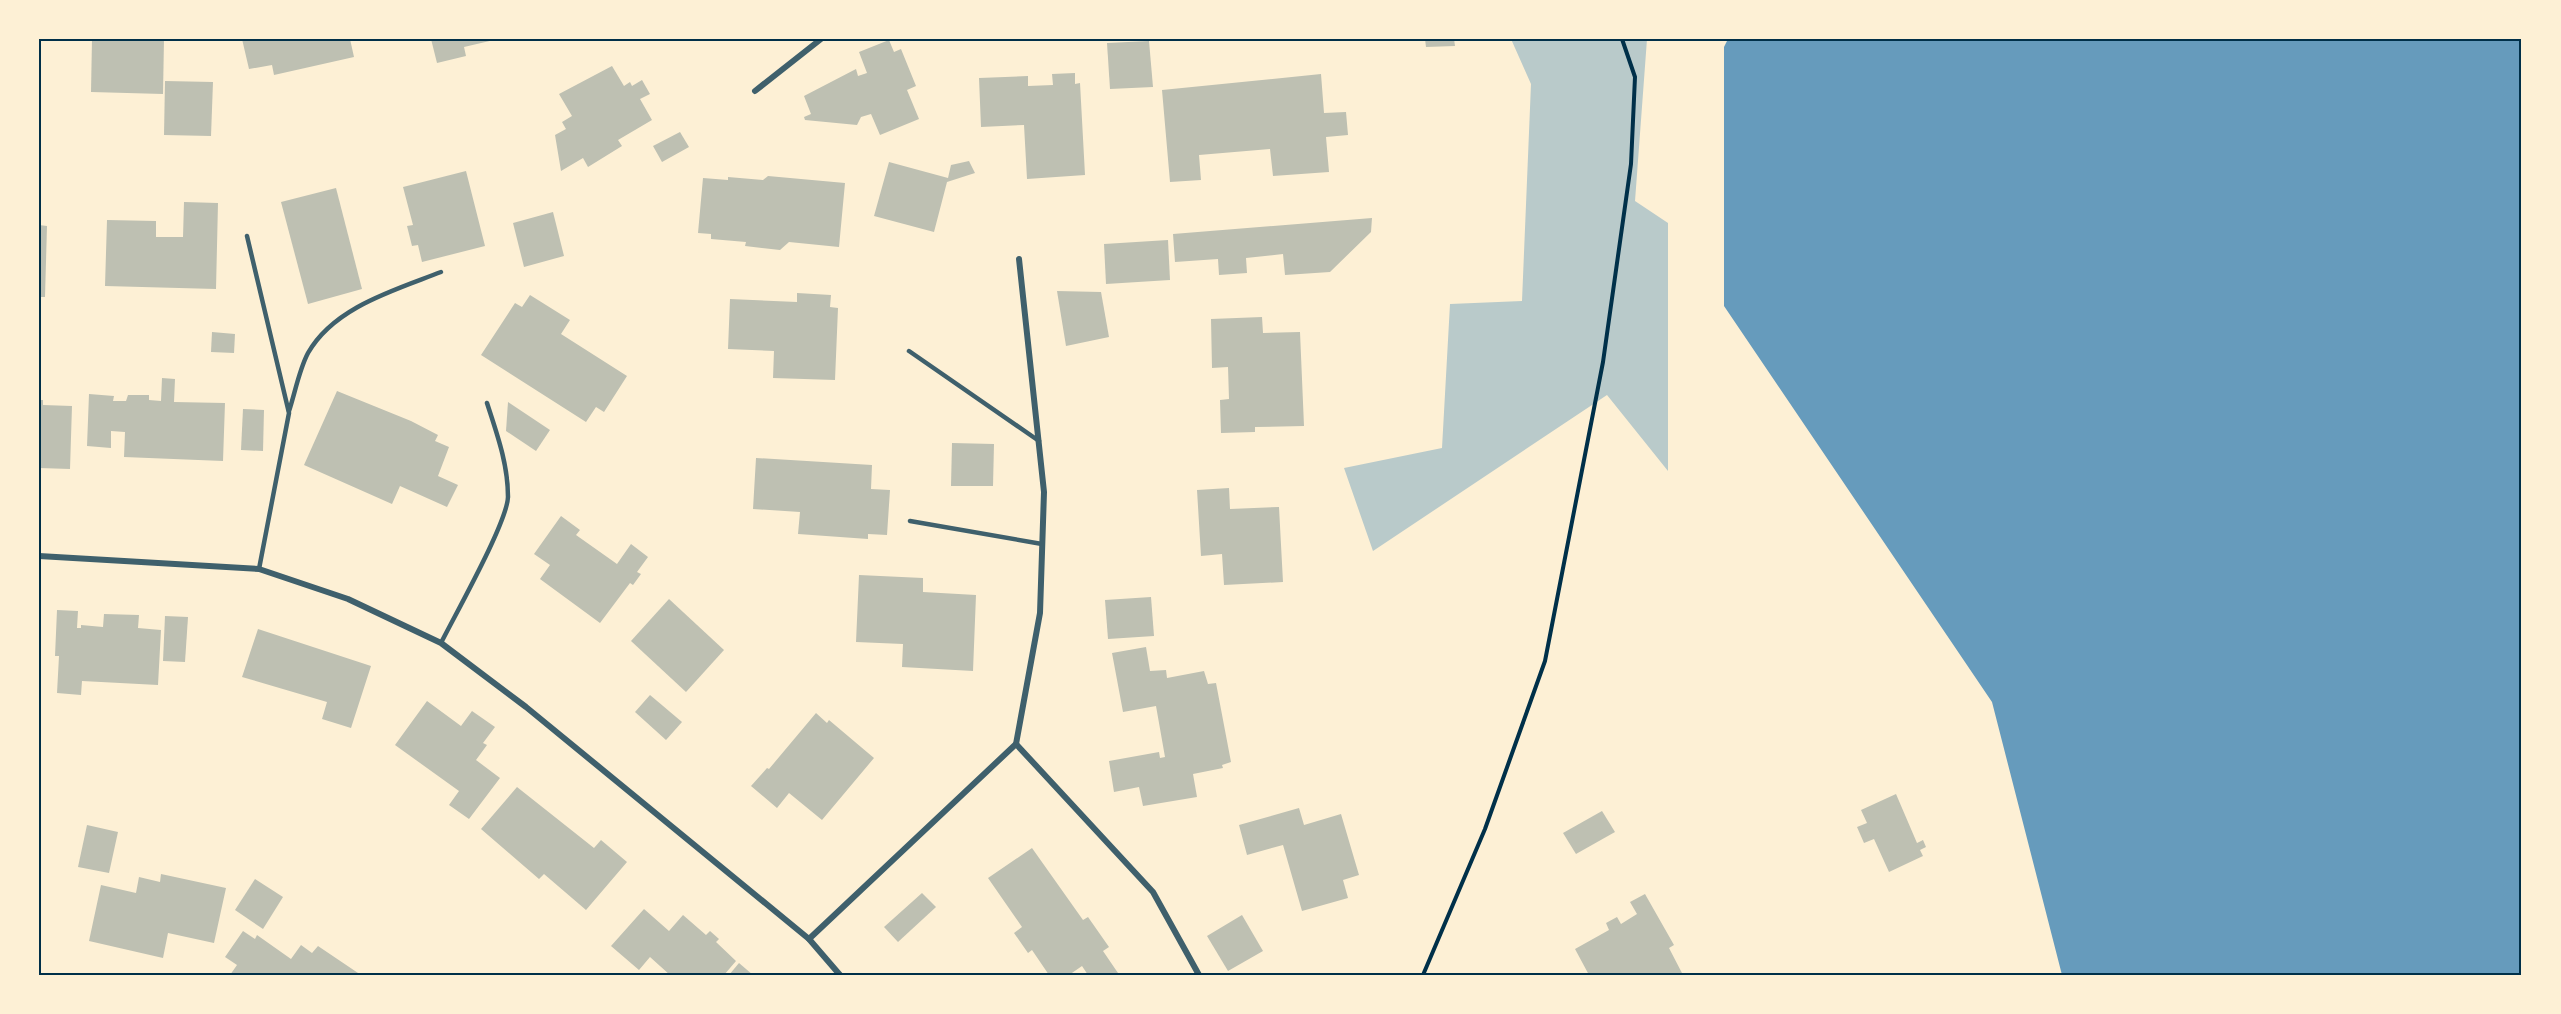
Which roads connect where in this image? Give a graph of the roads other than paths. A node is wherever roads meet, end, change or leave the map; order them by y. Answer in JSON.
{"nodes":[{"id":1,"x":820,"y":39,"type":"edge"},
{"id":2,"x":755,"y":91,"type":"dead end"},
{"id":3,"x":247,"y":236,"type":"dead end"},
{"id":4,"x":1019,"y":259,"type":"dead end"},
{"id":5,"x":441,"y":272,"type":"dead end"},
{"id":6,"x":909,"y":351,"type":"dead end"},
{"id":7,"x":488,"y":403,"type":"dead end"},
{"id":8,"x":289,"y":413,"type":"junction"},
{"id":9,"x":1039,"y":441,"type":"junction"},
{"id":10,"x":910,"y":521,"type":"dead end"},
{"id":11,"x":1042,"y":544,"type":"junction"},
{"id":12,"x":39,"y":556,"type":"edge"},
{"id":13,"x":259,"y":569,"type":"junction"},
{"id":14,"x":441,"y":643,"type":"junction"},
{"id":15,"x":1016,"y":744,"type":"junction"},
{"id":16,"x":809,"y":939,"type":"junction"},
{"id":17,"x":840,"y":975,"type":"edge"},
{"id":18,"x":1199,"y":975,"type":"edge"}],
"edges":[{"from":1,"to":2,"type":"street"},
{"from":3,"to":8,"type":"lane"},
{"from":4,"to":9,"type":"street"},
{"from":5,"to":8,"type":"lane"},
{"from":6,"to":9,"type":"lane"},
{"from":7,"to":14,"type":"lane"},
{"from":8,"to":13,"type":"lane"},
{"from":9,"to":11,"type":"street"},
{"from":10,"to":11,"type":"lane"},
{"from":11,"to":15,"type":"street"},
{"from":12,"to":13,"type":"street"},
{"from":13,"to":14,"type":"street"},
{"from":14,"to":16,"type":"street"},
{"from":15,"to":16,"type":"street"},
{"from":15,"to":18,"type":"street"},
{"from":16,"to":17,"type":"street"}]}
